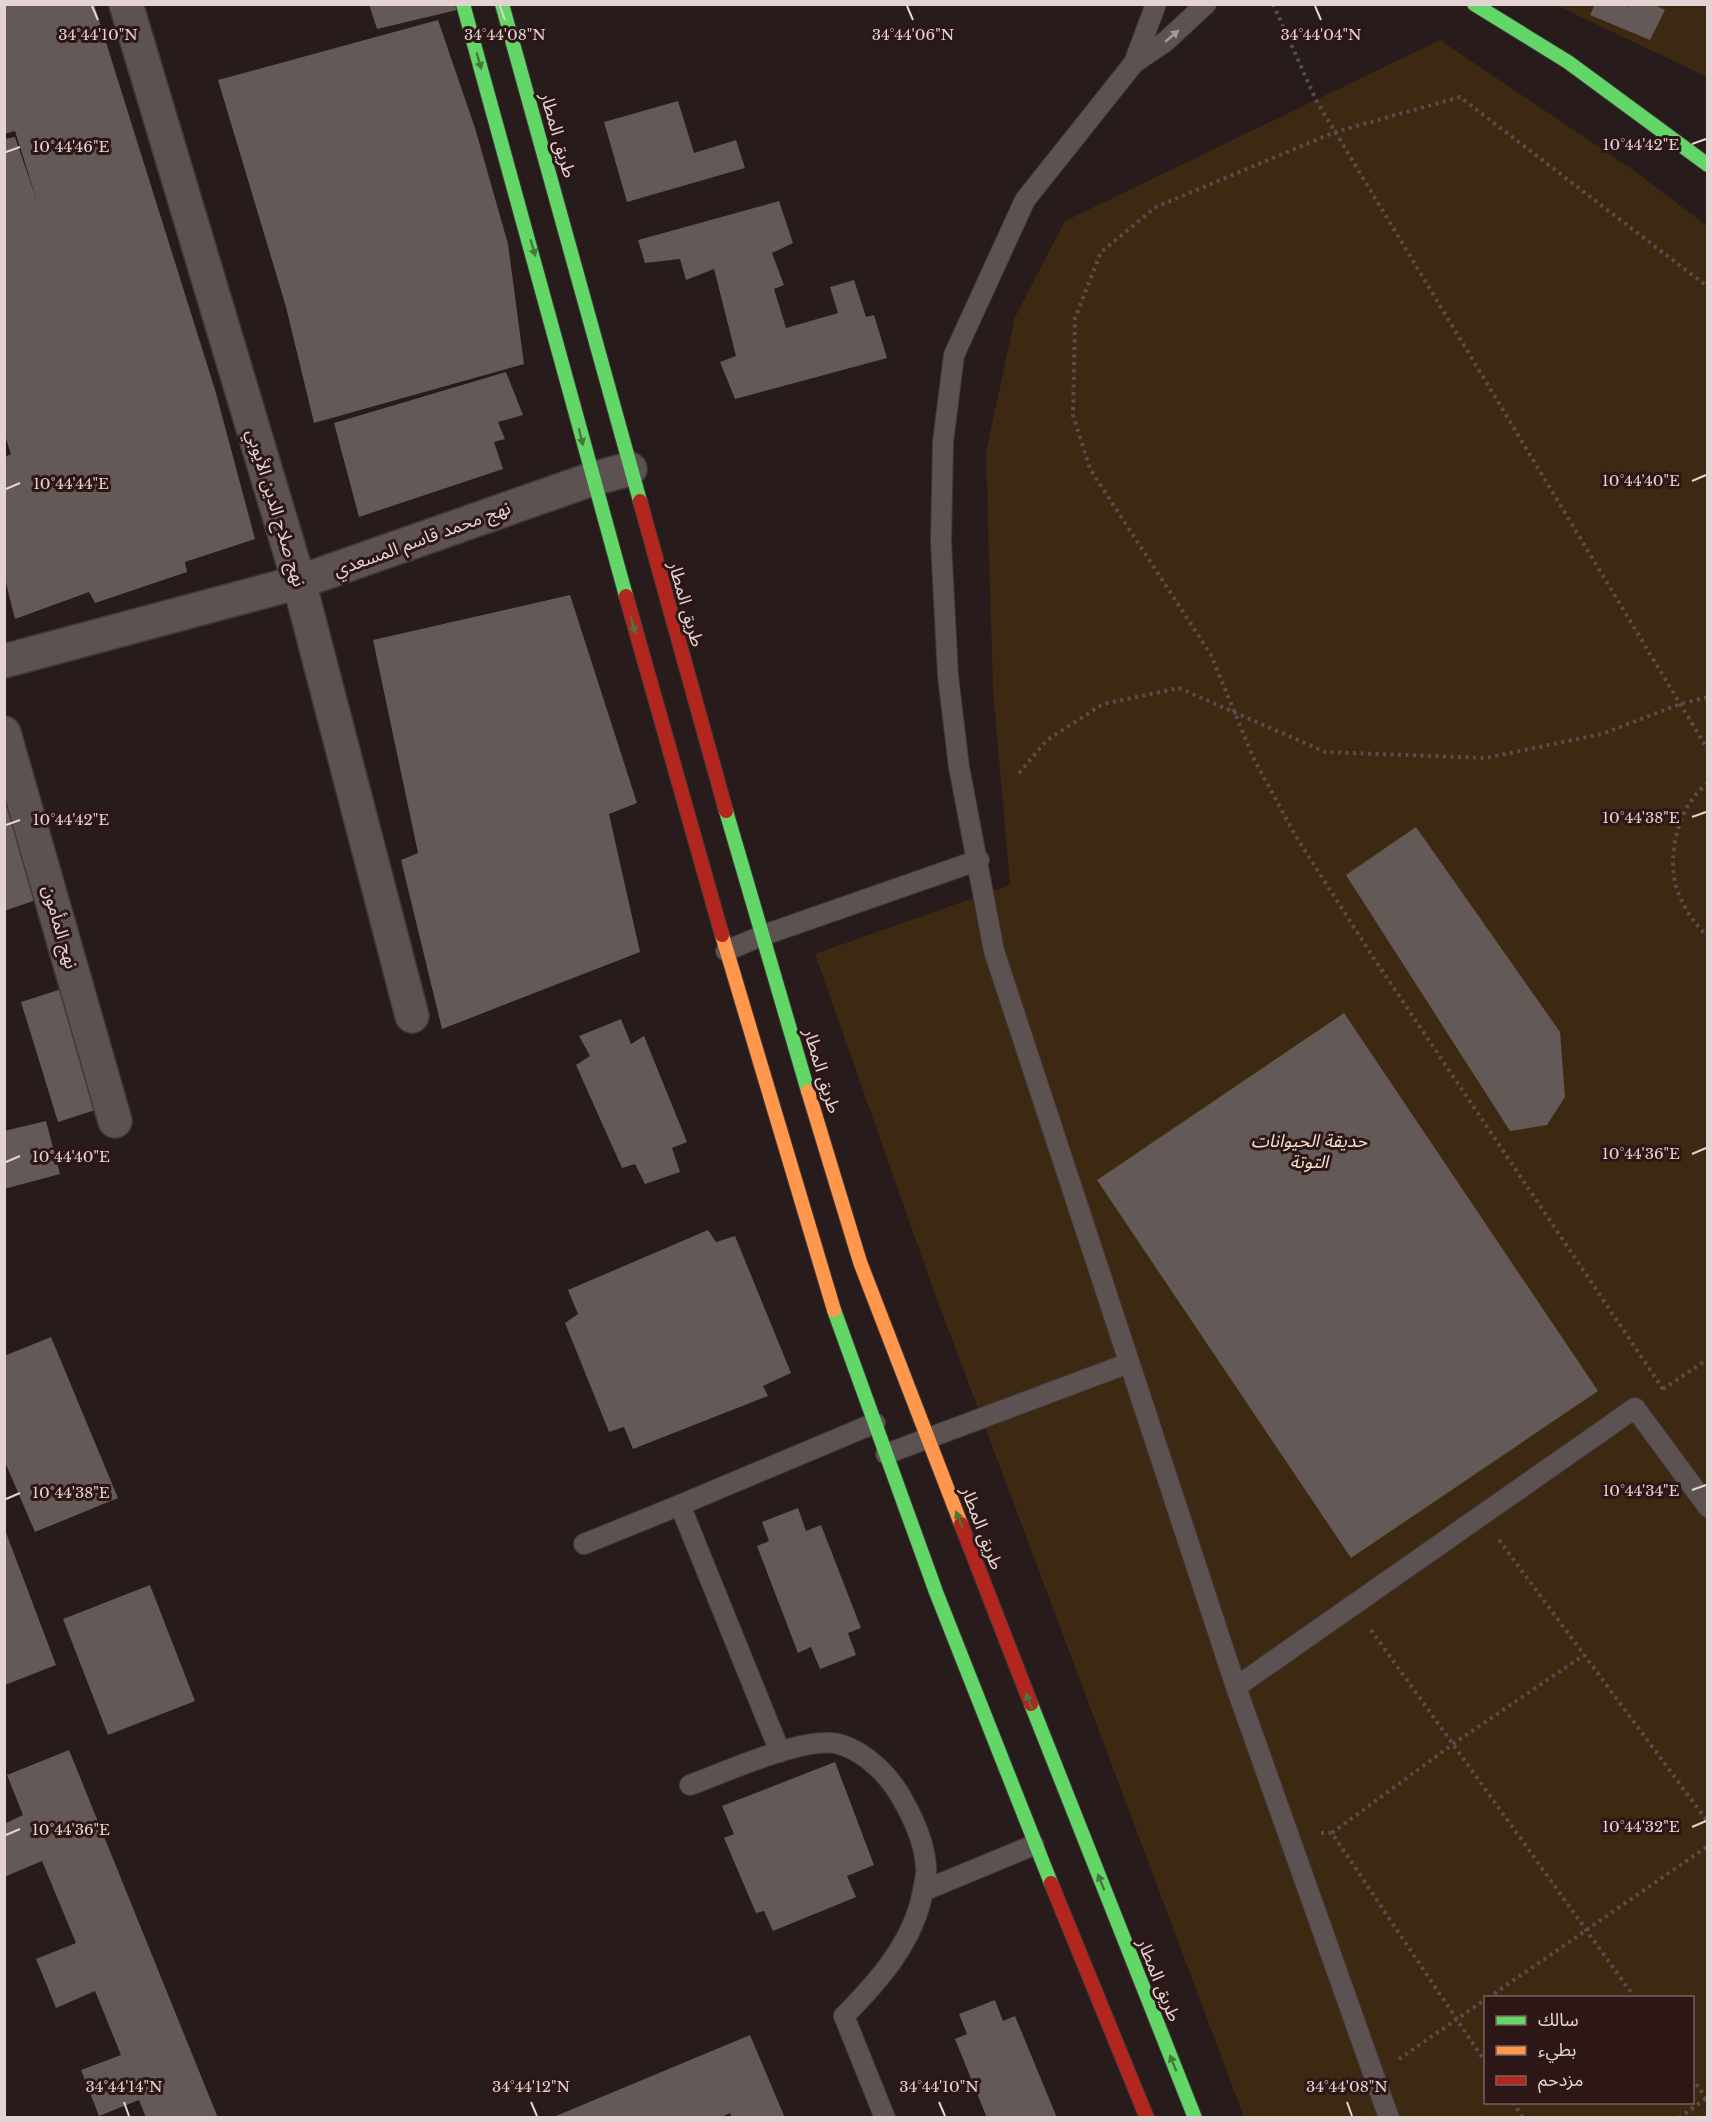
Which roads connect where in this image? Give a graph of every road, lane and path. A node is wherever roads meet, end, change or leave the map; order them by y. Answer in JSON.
{"nodes":[{"id":1,"x":126,"y":4,"type":"edge"},
{"id":2,"x":463,"y":4,"type":"edge"},
{"id":3,"x":502,"y":4,"type":"edge"},
{"id":4,"x":1156,"y":4,"type":"edge"},
{"id":5,"x":1206,"y":4,"type":"edge"},
{"id":6,"x":1273,"y":4,"type":"edge"},
{"id":7,"x":1474,"y":4,"type":"edge"},
{"id":8,"x":1134,"y":63,"type":"junction"},
{"id":9,"x":1335,"y":132,"type":"junction"},
{"id":10,"x":1707,"y":165,"type":"edge"},
{"id":11,"x":1707,"y":287,"type":"edge"},
{"id":12,"x":630,"y":469,"type":"junction"},
{"id":13,"x":592,"y":478,"type":"junction"},
{"id":14,"x":299,"y":582,"type":"junction"},
{"id":15,"x":4,"y":662,"type":"edge"},
{"id":16,"x":1707,"y":697,"type":"edge"},
{"id":17,"x":1680,"y":704,"type":"junction"},
{"id":18,"x":1234,"y":711,"type":"junction"},
{"id":19,"x":4,"y":733,"type":"edge"},
{"id":20,"x":1707,"y":750,"type":"edge"},
{"id":21,"x":1019,"y":774,"type":"dead end"},
{"id":22,"x":1707,"y":783,"type":"edge"},
{"id":23,"x":978,"y":860,"type":"junction"},
{"id":24,"x":761,"y":936,"type":"junction"},
{"id":25,"x":1707,"y":937,"type":"edge"},
{"id":26,"x":726,"y":951,"type":"junction"},
{"id":27,"x":412,"y":1016,"type":"dead end"},
{"id":28,"x":115,"y":1120,"type":"dead end"},
{"id":29,"x":1707,"y":1359,"type":"edge"},
{"id":30,"x":1129,"y":1363,"type":"junction"},
{"id":31,"x":1663,"y":1389,"type":"junction"},
{"id":32,"x":1635,"y":1408,"type":"junction"},
{"id":33,"x":874,"y":1423,"type":"junction"},
{"id":34,"x":928,"y":1438,"type":"junction"},
{"id":35,"x":886,"y":1454,"type":"junction"},
{"id":36,"x":680,"y":1505,"type":"junction"},
{"id":37,"x":1707,"y":1507,"type":"edge"},
{"id":38,"x":1481,"y":1515,"type":"junction"},
{"id":39,"x":584,"y":1544,"type":"dead end"},
{"id":40,"x":1353,"y":1605,"type":"junction"},
{"id":41,"x":1584,"y":1655,"type":"junction"},
{"id":42,"x":1236,"y":1687,"type":"junction"},
{"id":43,"x":1453,"y":1744,"type":"junction"},
{"id":44,"x":780,"y":1752,"type":"junction"},
{"id":45,"x":690,"y":1785,"type":"dead end"},
{"id":46,"x":1707,"y":1822,"type":"edge"},
{"id":47,"x":1288,"y":1833,"type":"junction"},
{"id":48,"x":1332,"y":1833,"type":"junction"},
{"id":49,"x":1034,"y":1845,"type":"junction"},
{"id":50,"x":1707,"y":1846,"type":"edge"},
{"id":51,"x":923,"y":1891,"type":"junction"},
{"id":52,"x":1586,"y":1930,"type":"junction"},
{"id":53,"x":1491,"y":1996,"type":"edge"},
{"id":54,"x":1634,"y":1996,"type":"edge"},
{"id":55,"x":1484,"y":2001,"type":"edge"},
{"id":56,"x":1456,"y":2020,"type":"junction"},
{"id":57,"x":1484,"y":2062,"type":"edge"},
{"id":58,"x":1374,"y":2076,"type":"junction"},
{"id":59,"x":1694,"y":2081,"type":"edge"},
{"id":60,"x":1707,"y":2098,"type":"edge"},
{"id":61,"x":1514,"y":2104,"type":"edge"},
{"id":62,"x":885,"y":2118,"type":"edge"},
{"id":63,"x":1147,"y":2118,"type":"edge"},
{"id":64,"x":1195,"y":2118,"type":"edge"},
{"id":65,"x":1389,"y":2118,"type":"edge"},
{"id":66,"x":1523,"y":2118,"type":"edge"},
{"id":67,"x":1679,"y":2118,"type":"edge"}],
"edges":[{"from":1,"to":14,"type":"street","name":"نهج صلاح الدين الأيوبي"},
{"from":2,"to":13,"type":"main road","one_way":true},
{"from":3,"to":12,"type":"main road","name":"طريق المطار"},
{"from":4,"to":8,"type":"lane"},
{"from":8,"to":5,"type":"lane","one_way":true},
{"from":6,"to":9,"type":"path"},
{"from":7,"to":10,"type":"main road"},
{"from":8,"to":23,"type":"lane"},
{"from":9,"to":11,"type":"path"},
{"from":9,"to":17,"type":"path"},
{"from":9,"to":18,"type":"path"},
{"from":12,"to":13,"type":"street","name":"نهج محمد قاسم المسعدي"},
{"from":12,"to":24,"type":"main road","name":"طريق المطار"},
{"from":13,"to":14,"type":"street","name":"نهج محمد قاسم المسعدي"},
{"from":13,"to":26,"type":"main road","one_way":true},
{"from":14,"to":15,"type":"street","name":"نهج محمد قاسم المسعدي"},
{"from":14,"to":27,"type":"street","name":"نهج صلاح الدين الأيوبي"},
{"from":16,"to":17,"type":"path"},
{"from":17,"to":18,"type":"path"},
{"from":17,"to":20,"type":"path"},
{"from":18,"to":21,"type":"path"},
{"from":18,"to":31,"type":"path"},
{"from":19,"to":28,"type":"street","name":"نهج المأمون"},
{"from":22,"to":25,"type":"path"},
{"from":23,"to":24,"type":"lane"},
{"from":23,"to":30,"type":"lane"},
{"from":24,"to":26,"type":"lane"},
{"from":24,"to":34,"type":"main road","name":"طريق المطار"},
{"from":26,"to":33,"type":"main road"},
{"from":29,"to":31,"type":"path"},
{"from":30,"to":34,"type":"lane"},
{"from":30,"to":42,"type":"lane"},
{"from":31,"to":32,"type":"path"},
{"from":32,"to":37,"type":"lane"},
{"from":32,"to":38,"type":"lane"},
{"from":33,"to":35,"type":"main road"},
{"from":33,"to":36,"type":"lane"},
{"from":34,"to":35,"type":"lane"},
{"from":64,"to":34,"type":"main road","name":"طريق المطار","one_way":true},
{"from":35,"to":49,"type":"main road"},
{"from":36,"to":39,"type":"lane"},
{"from":36,"to":44,"type":"lane"},
{"from":38,"to":40,"type":"lane"},
{"from":38,"to":41,"type":"path"},
{"from":40,"to":42,"type":"lane"},
{"from":40,"to":43,"type":"path"},
{"from":41,"to":43,"type":"path"},
{"from":41,"to":46,"type":"path"},
{"from":42,"to":47,"type":"lane"},
{"from":43,"to":48,"type":"path"},
{"from":43,"to":52,"type":"path"},
{"from":44,"to":45,"type":"lane"},
{"from":44,"to":51,"type":"lane"},
{"from":47,"to":48,"type":"path"},
{"from":47,"to":58,"type":"lane"},
{"from":48,"to":56,"type":"path"},
{"from":49,"to":51,"type":"lane"},
{"from":49,"to":63,"type":"main road"},
{"from":50,"to":52,"type":"path"},
{"from":51,"to":62,"type":"lane"},
{"from":52,"to":53,"type":"path"},
{"from":52,"to":54,"type":"path"},
{"from":55,"to":56,"type":"path"},
{"from":56,"to":57,"type":"path"},
{"from":56,"to":58,"type":"path"},
{"from":58,"to":65,"type":"lane"},
{"from":59,"to":60,"type":"path"},
{"from":60,"to":67,"type":"path"},
{"from":61,"to":66,"type":"path"}]}
